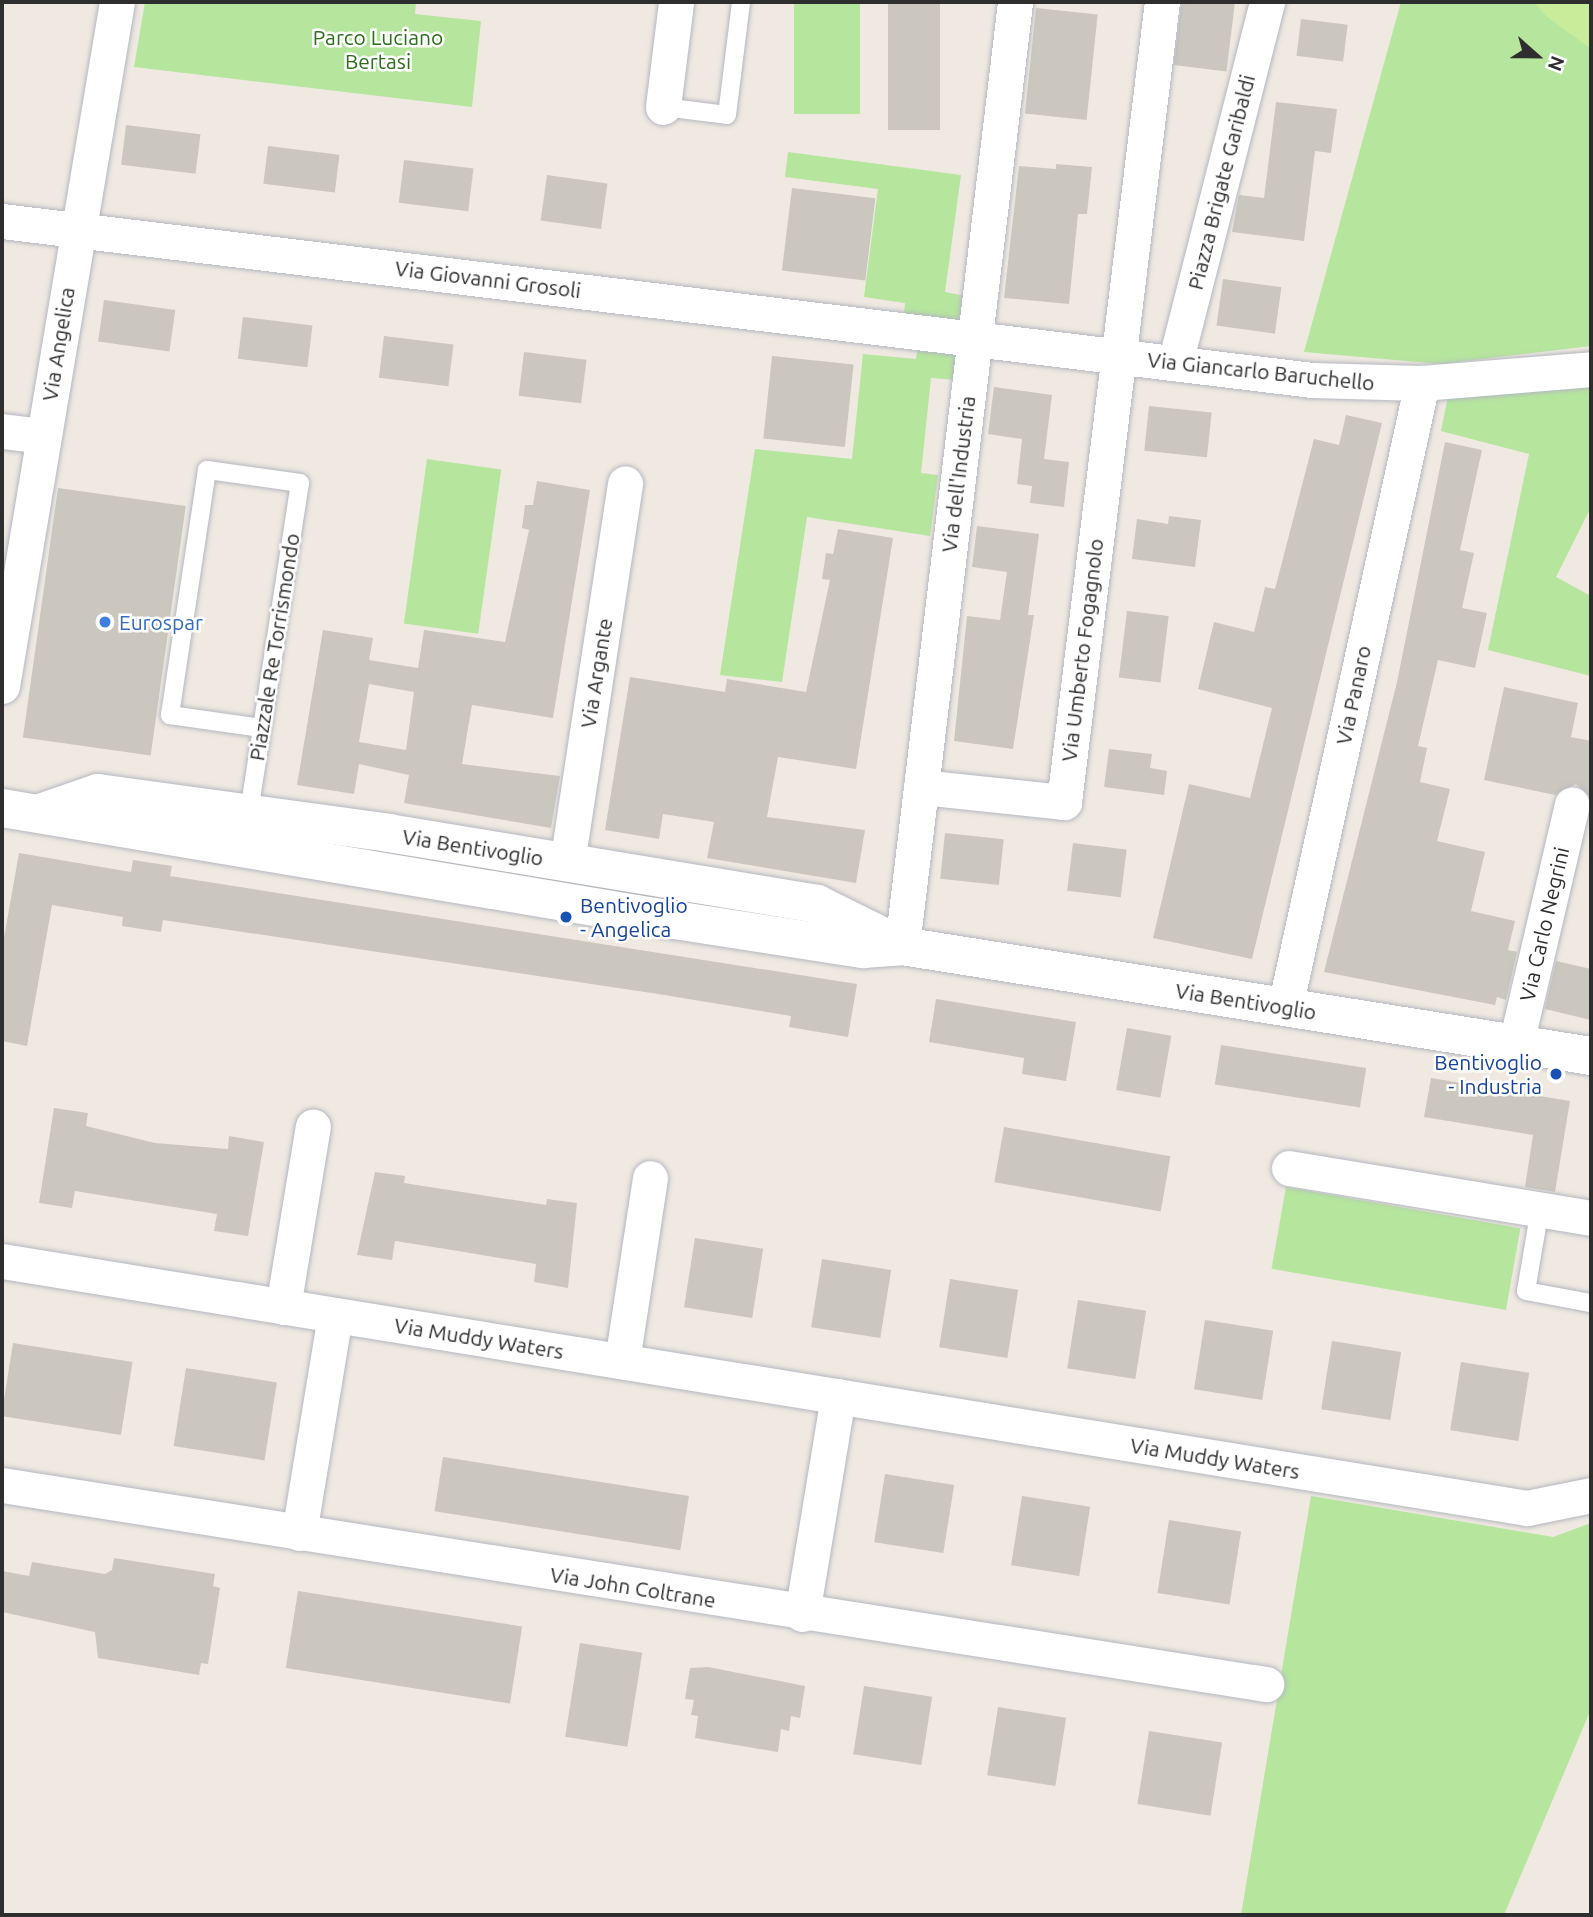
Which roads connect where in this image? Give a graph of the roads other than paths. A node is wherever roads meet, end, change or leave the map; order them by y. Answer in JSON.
{"nodes":[{"id":1,"x":117,"y":2,"type":"edge"},
{"id":2,"x":676,"y":2,"type":"edge"},
{"id":3,"x":741,"y":2,"type":"edge"},
{"id":4,"x":1014,"y":2,"type":"edge"},
{"id":5,"x":1163,"y":2,"type":"edge"},
{"id":6,"x":1267,"y":2,"type":"edge"},
{"id":7,"x":663,"y":107,"type":"joint"},
{"id":8,"x":2,"y":221,"type":"edge"},
{"id":9,"x":76,"y":229,"type":"junction"},
{"id":10,"x":975,"y":337,"type":"junction"},
{"id":11,"x":1119,"y":356,"type":"junction"},
{"id":12,"x":1175,"y":363,"type":"junction"},
{"id":13,"x":1591,"y":369,"type":"edge"},
{"id":14,"x":1422,"y":383,"type":"junction"},
{"id":15,"x":2,"y":431,"type":"edge"},
{"id":16,"x":43,"y":436,"type":"junction"},
{"id":17,"x":625,"y":483,"type":"dead end"},
{"id":18,"x":2,"y":686,"type":"edge"},
{"id":19,"x":261,"y":729,"type":"junction"},
{"id":20,"x":920,"y":787,"type":"junction"},
{"id":21,"x":1572,"y":804,"type":"dead end"},
{"id":22,"x":20,"y":811,"type":"edge"},
{"id":23,"x":248,"y":812,"type":"junction"},
{"id":24,"x":222,"y":845,"type":"junction"},
{"id":25,"x":271,"y":853,"type":"junction"},
{"id":26,"x":568,"y":863,"type":"junction"},
{"id":27,"x":902,"y":946,"type":"junction"},
{"id":28,"x":1285,"y":1007,"type":"junction"},
{"id":29,"x":1516,"y":1044,"type":"junction"},
{"id":30,"x":1591,"y":1056,"type":"edge"},
{"id":31,"x":313,"y":1126,"type":"dead end"},
{"id":32,"x":1289,"y":1168,"type":"dead end"},
{"id":33,"x":650,"y":1178,"type":"dead end"},
{"id":34,"x":1539,"y":1209,"type":"junction"},
{"id":35,"x":1591,"y":1217,"type":"edge"},
{"id":36,"x":2,"y":1261,"type":"edge"},
{"id":37,"x":1591,"y":1303,"type":"edge"},
{"id":38,"x":284,"y":1307,"type":"junction"},
{"id":39,"x":335,"y":1315,"type":"junction"},
{"id":40,"x":622,"y":1361,"type":"junction"},
{"id":41,"x":838,"y":1396,"type":"junction"},
{"id":42,"x":2,"y":1485,"type":"edge"},
{"id":43,"x":1591,"y":1495,"type":"edge"},
{"id":44,"x":299,"y":1533,"type":"junction"},
{"id":45,"x":802,"y":1614,"type":"junction"},
{"id":46,"x":1266,"y":1684,"type":"dead end"}],
"edges":[{"from":1,"to":9,"type":"street","name":"Via Angelica"},
{"from":2,"to":7,"type":"street"},
{"from":3,"to":7,"type":"lane"},
{"from":4,"to":10,"type":"street","name":"Via dell'Industria"},
{"from":5,"to":11,"type":"street"},
{"from":6,"to":12,"type":"street","name":"Piazza Brigate Garibaldi"},
{"from":8,"to":9,"type":"street","name":"Via Giovanni Grosoli"},
{"from":9,"to":10,"type":"street","name":"Via Giovanni Grosoli"},
{"from":9,"to":16,"type":"street","name":"Via Angelica"},
{"from":10,"to":11,"type":"street","name":"Via Giancarlo Baruchello"},
{"from":10,"to":20,"type":"street","name":"Via dell'Industria"},
{"from":11,"to":12,"type":"street","name":"Via Giancarlo Baruchello"},
{"from":11,"to":20,"type":"street","name":"Via Umberto Fogagnolo"},
{"from":12,"to":14,"type":"street","name":"Via Giancarlo Baruchello"},
{"from":13,"to":14,"type":"street","name":"Via Giancarlo Baruchello"},
{"from":14,"to":28,"type":"street","name":"Via Panaro"},
{"from":15,"to":16,"type":"street"},
{"from":16,"to":18,"type":"street","name":"Via Angelica"},
{"from":17,"to":26,"type":"street","name":"Via Argante"},
{"from":19,"to":19,"type":"lane","name":"Piazzale Re Torrismondo"},
{"from":19,"to":23,"type":"lane","name":"Piazzale Re Torrismondo"},
{"from":20,"to":27,"type":"street","name":"Via dell'Industria"},
{"from":21,"to":29,"type":"street","name":"Via Carlo Negrini"},
{"from":22,"to":23,"type":"street","name":"Via Bentivoglio"},
{"from":22,"to":24,"type":"street","name":"Via Bentivoglio"},
{"from":23,"to":24,"type":"street"},
{"from":23,"to":25,"type":"street"},
{"from":23,"to":26,"type":"street","name":"Via Bentivoglio"},
{"from":24,"to":25,"type":"street","name":"Via Bentivoglio"},
{"from":25,"to":27,"type":"street","name":"Via Bentivoglio"},
{"from":26,"to":27,"type":"street","name":"Via Bentivoglio"},
{"from":27,"to":28,"type":"street","name":"Via Bentivoglio"},
{"from":28,"to":29,"type":"street","name":"Via Bentivoglio"},
{"from":29,"to":30,"type":"street","name":"Via Bentivoglio"},
{"from":31,"to":38,"type":"street"},
{"from":32,"to":34,"type":"street"},
{"from":33,"to":40,"type":"street"},
{"from":34,"to":35,"type":"street"},
{"from":34,"to":37,"type":"lane"},
{"from":36,"to":38,"type":"street","name":"Via Muddy Waters"},
{"from":38,"to":39,"type":"street","name":"Via Muddy Waters"},
{"from":39,"to":40,"type":"street","name":"Via Muddy Waters"},
{"from":39,"to":44,"type":"street"},
{"from":40,"to":41,"type":"street","name":"Via Muddy Waters"},
{"from":41,"to":43,"type":"street","name":"Via Muddy Waters"},
{"from":41,"to":45,"type":"street"},
{"from":42,"to":44,"type":"street","name":"Via John Coltrane"},
{"from":44,"to":45,"type":"street","name":"Via John Coltrane"},
{"from":45,"to":46,"type":"street","name":"Via John Coltrane"}]}
